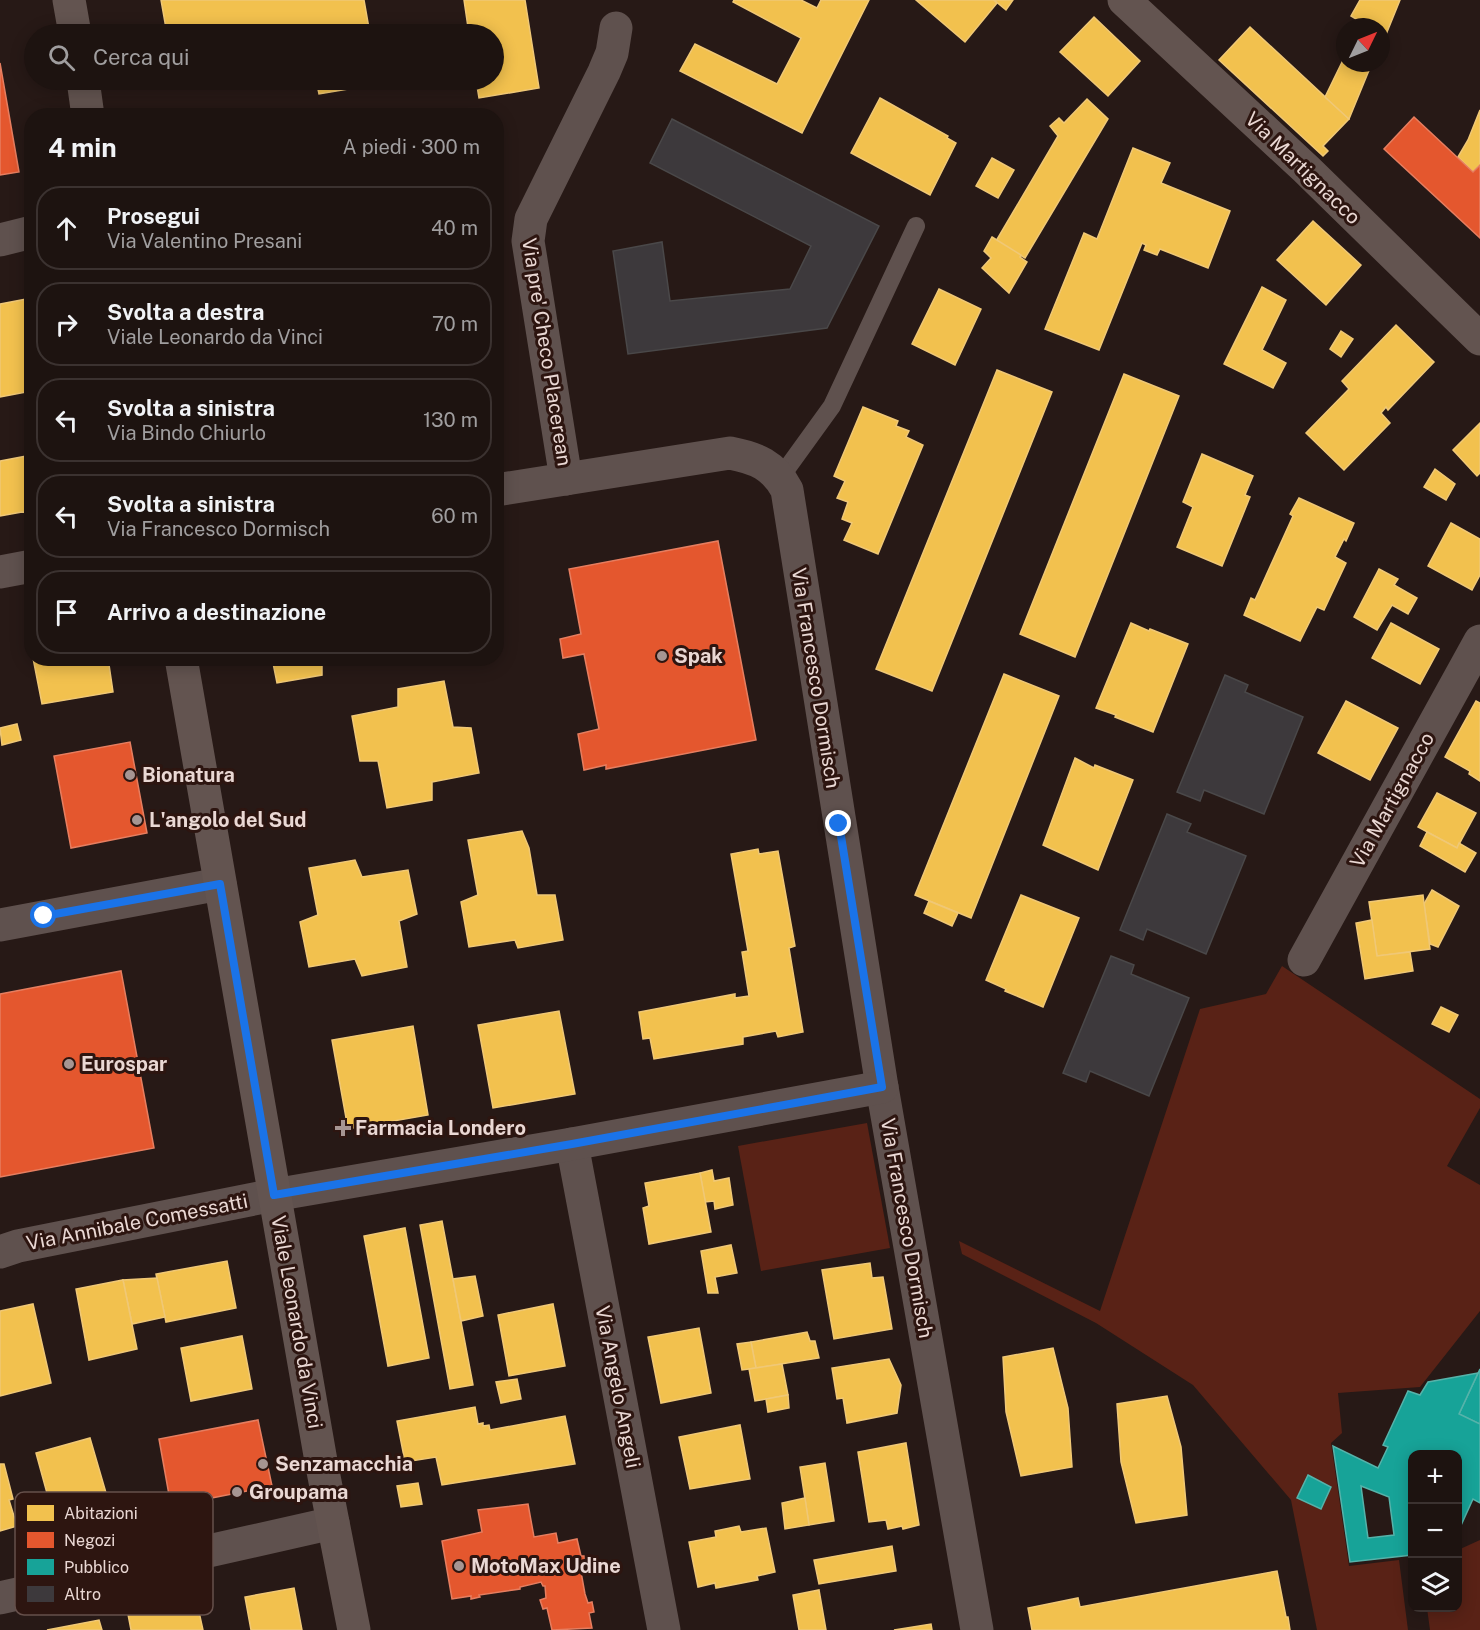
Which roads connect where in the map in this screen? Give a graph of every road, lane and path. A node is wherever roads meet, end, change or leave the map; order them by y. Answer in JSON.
{"nodes":[{"id":1,"x":69,"y":0,"type":"edge"},
{"id":2,"x":1124,"y":0,"type":"edge"},
{"id":3,"x":73,"y":24,"type":"edge"},
{"id":4,"x":616,"y":28,"type":"dead end"},
{"id":5,"x":84,"y":90,"type":"edge"},
{"id":6,"x":87,"y":108,"type":"edge"},
{"id":7,"x":916,"y":226,"type":"dead end"},
{"id":8,"x":24,"y":234,"type":"edge"},
{"id":9,"x":0,"y":240,"type":"edge"},
{"id":10,"x":1480,"y":339,"type":"edge"},
{"id":11,"x":780,"y":478,"type":"junction"},
{"id":12,"x":566,"y":479,"type":"junction"},
{"id":13,"x":504,"y":489,"type":"edge"},
{"id":14,"x":24,"y":568,"type":"edge"},
{"id":15,"x":0,"y":572,"type":"edge"},
{"id":16,"x":1480,"y":640,"type":"edge"},
{"id":17,"x":182,"y":666,"type":"edge"},
{"id":18,"x":220,"y":884,"type":"junction"},
{"id":19,"x":0,"y":925,"type":"edge"},
{"id":20,"x":1304,"y":960,"type":"dead end"},
{"id":21,"x":882,"y":1087,"type":"junction"},
{"id":22,"x":572,"y":1144,"type":"junction"},
{"id":23,"x":274,"y":1195,"type":"junction"},
{"id":24,"x":0,"y":1251,"type":"edge"},
{"id":25,"x":333,"y":1522,"type":"junction"},
{"id":26,"x":213,"y":1549,"type":"edge"},
{"id":27,"x":15,"y":1595,"type":"edge"},
{"id":28,"x":0,"y":1598,"type":"edge"},
{"id":29,"x":354,"y":1630,"type":"edge"},
{"id":30,"x":664,"y":1630,"type":"edge"},
{"id":31,"x":977,"y":1630,"type":"edge"}],
"edges":[{"from":1,"to":3,"type":"main road"},
{"from":2,"to":10,"type":"main road","name":"Via Martignacco"},
{"from":4,"to":12,"type":"street","name":"Via pre' Checo Placerean"},
{"from":5,"to":6,"type":"main road"},
{"from":7,"to":11,"type":"lane"},
{"from":8,"to":9,"type":"street"},
{"from":11,"to":12,"type":"street"},
{"from":11,"to":21,"type":"street","name":"Via Francesco Dormisch"},
{"from":12,"to":13,"type":"street"},
{"from":14,"to":15,"type":"street"},
{"from":16,"to":20,"type":"street","name":"Via Martignacco"},
{"from":17,"to":18,"type":"main road","name":"Viale Leonardo da Vinci"},
{"from":18,"to":19,"type":"street"},
{"from":18,"to":23,"type":"main road","name":"Viale Leonardo da Vinci"},
{"from":21,"to":22,"type":"street","name":"Via Annibale Comessatti"},
{"from":21,"to":31,"type":"street","name":"Via Francesco Dormisch"},
{"from":22,"to":23,"type":"street","name":"Via Annibale Comessatti"},
{"from":22,"to":30,"type":"street","name":"Via Angelo Angeli"},
{"from":23,"to":24,"type":"street","name":"Via Annibale Comessatti"},
{"from":23,"to":25,"type":"main road","name":"Viale Leonardo da Vinci"},
{"from":25,"to":26,"type":"street"},
{"from":25,"to":29,"type":"main road","name":"Viale Leonardo da Vinci"},
{"from":27,"to":28,"type":"street"}]}
